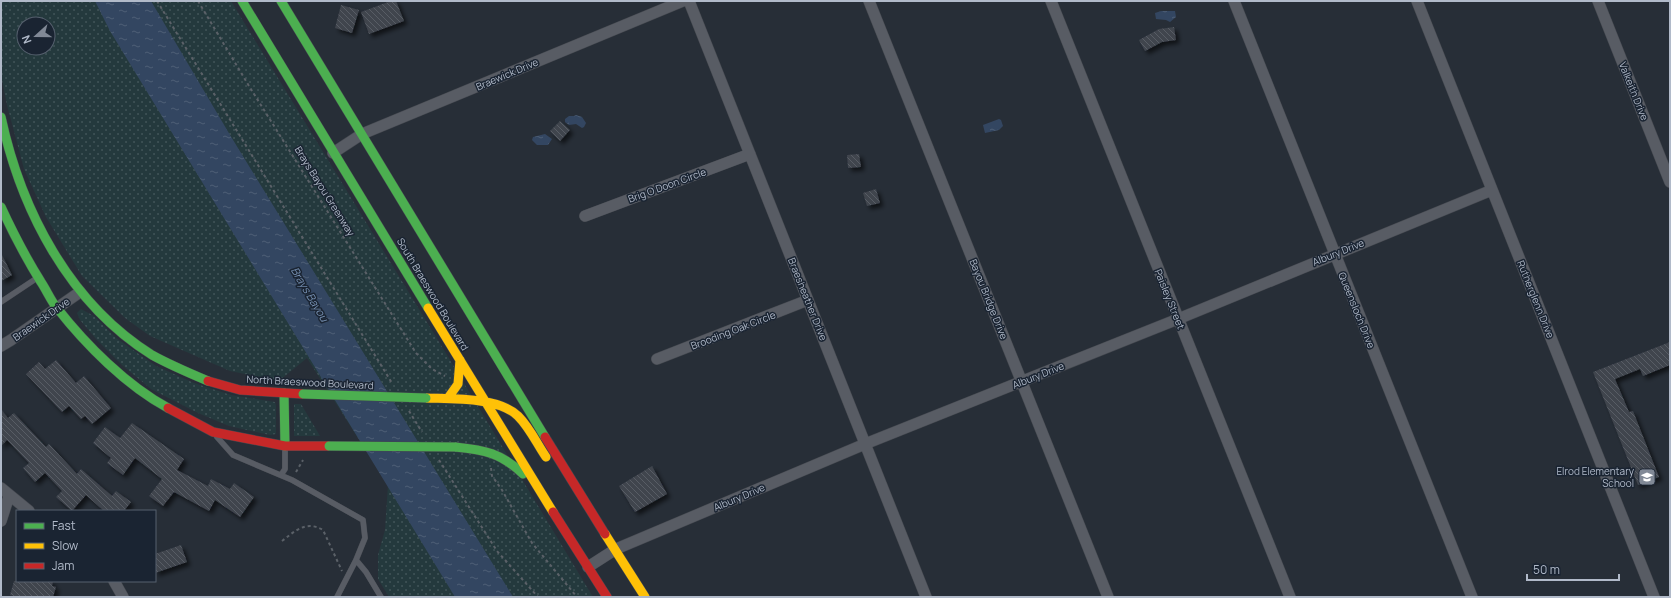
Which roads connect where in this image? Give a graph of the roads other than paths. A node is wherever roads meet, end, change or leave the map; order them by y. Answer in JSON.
{"nodes":[{"id":1,"x":242,"y":1,"type":"edge"},
{"id":2,"x":281,"y":1,"type":"edge"},
{"id":3,"x":683,"y":1,"type":"edge"},
{"id":4,"x":689,"y":1,"type":"edge"},
{"id":5,"x":869,"y":1,"type":"edge"},
{"id":6,"x":1051,"y":1,"type":"edge"},
{"id":7,"x":1234,"y":1,"type":"edge"},
{"id":8,"x":1417,"y":1,"type":"edge"},
{"id":9,"x":1598,"y":1,"type":"edge"},
{"id":10,"x":1,"y":117,"type":"edge"},
{"id":11,"x":362,"y":134,"type":"junction"},
{"id":12,"x":333,"y":153,"type":"junction"},
{"id":13,"x":750,"y":154,"type":"junction"},
{"id":14,"x":1670,"y":182,"type":"edge"},
{"id":15,"x":1492,"y":190,"type":"junction"},
{"id":16,"x":1,"y":207,"type":"edge"},
{"id":17,"x":585,"y":216,"type":"dead end"},
{"id":18,"x":1334,"y":254,"type":"junction"},
{"id":19,"x":38,"y":278,"type":"junction"},
{"id":20,"x":80,"y":292,"type":"junction"},
{"id":21,"x":808,"y":300,"type":"junction"},
{"id":22,"x":1,"y":302,"type":"edge"},
{"id":23,"x":57,"y":308,"type":"junction"},
{"id":24,"x":1178,"y":319,"type":"junction"},
{"id":25,"x":1,"y":346,"type":"edge"},
{"id":26,"x":657,"y":359,"type":"dead end"},
{"id":27,"x":460,"y":360,"type":"junction"},
{"id":28,"x":1022,"y":381,"type":"junction"},
{"id":29,"x":284,"y":393,"type":"junction"},
{"id":30,"x":448,"y":398,"type":"junction"},
{"id":31,"x":487,"y":404,"type":"junction"},
{"id":32,"x":213,"y":432,"type":"junction"},
{"id":33,"x":865,"y":444,"type":"junction"},
{"id":34,"x":285,"y":446,"type":"junction"},
{"id":35,"x":281,"y":475,"type":"junction"},
{"id":36,"x":1,"y":488,"type":"edge"},
{"id":37,"x":537,"y":488,"type":"junction"},
{"id":38,"x":578,"y":492,"type":"junction"},
{"id":39,"x":10,"y":496,"type":"junction"},
{"id":40,"x":28,"y":510,"type":"edge"},
{"id":41,"x":1,"y":521,"type":"edge"},
{"id":42,"x":616,"y":549,"type":"junction"},
{"id":43,"x":356,"y":560,"type":"junction"},
{"id":44,"x":588,"y":567,"type":"junction"},
{"id":45,"x":115,"y":582,"type":"edge"},
{"id":46,"x":123,"y":597,"type":"edge"},
{"id":47,"x":337,"y":597,"type":"edge"},
{"id":48,"x":380,"y":597,"type":"edge"},
{"id":49,"x":607,"y":597,"type":"edge"},
{"id":50,"x":645,"y":597,"type":"edge"},
{"id":51,"x":926,"y":597,"type":"edge"},
{"id":52,"x":1108,"y":597,"type":"edge"},
{"id":53,"x":1290,"y":597,"type":"edge"},
{"id":54,"x":1472,"y":597,"type":"edge"},
{"id":55,"x":1654,"y":597,"type":"edge"}],
"edges":[{"from":1,"to":12,"type":"main road","name":"South Braeswood Boulevard"},
{"from":2,"to":11,"type":"main road"},
{"from":3,"to":11,"type":"street","name":"Braewick Drive"},
{"from":4,"to":13,"type":"street","name":"Braesheather Drive"},
{"from":5,"to":28,"type":"street","name":"Bayou Bridge Drive"},
{"from":6,"to":24,"type":"street","name":"Paisley Street"},
{"from":7,"to":18,"type":"street","name":"Queensloch Drive"},
{"from":8,"to":15,"type":"street","name":"Rutherglenn Drive"},
{"from":9,"to":14,"type":"street","name":"Valkeith Drive"},
{"from":10,"to":20,"type":"main road","name":"North Braeswood Boulevard"},
{"from":11,"to":12,"type":"street","name":"Braewick Drive"},
{"from":11,"to":38,"type":"main road"},
{"from":12,"to":27,"type":"main road","name":"South Braeswood Boulevard"},
{"from":13,"to":17,"type":"street","name":"Brig O Doon Circle"},
{"from":13,"to":21,"type":"street","name":"Braesheather Drive"},
{"from":15,"to":18,"type":"street","name":"Albury Drive"},
{"from":15,"to":55,"type":"street","name":"Rutherglenn Drive"},
{"from":16,"to":19,"type":"main road"},
{"from":18,"to":24,"type":"street","name":"Albury Drive"},
{"from":18,"to":54,"type":"street","name":"Queensloch Drive"},
{"from":19,"to":22,"type":"lane"},
{"from":19,"to":23,"type":"main road"},
{"from":20,"to":23,"type":"street","name":"Braewick Drive"},
{"from":20,"to":29,"type":"main road","name":"North Braeswood Boulevard"},
{"from":21,"to":26,"type":"street","name":"Brooding Oak Circle"},
{"from":21,"to":33,"type":"street","name":"Braesheather Drive"},
{"from":23,"to":25,"type":"street","name":"Braewick Drive"},
{"from":23,"to":32,"type":"main road"},
{"from":24,"to":28,"type":"street","name":"Albury Drive"},
{"from":24,"to":53,"type":"street","name":"Paisley Street"},
{"from":27,"to":30,"type":"main road"},
{"from":27,"to":31,"type":"main road","name":"South Braeswood Boulevard"},
{"from":28,"to":33,"type":"street","name":"Albury Drive"},
{"from":28,"to":52,"type":"street","name":"Bayou Bridge Drive"},
{"from":29,"to":30,"type":"main road","name":"North Braeswood Boulevard","bridge":true},
{"from":29,"to":34,"type":"main road"},
{"from":30,"to":31,"type":"main road","name":"North Braeswood Boulevard"},
{"from":31,"to":37,"type":"main road","name":"South Braeswood Boulevard"},
{"from":31,"to":38,"type":"main road","name":"North Braeswood Boulevard"},
{"from":32,"to":34,"type":"main road"},
{"from":32,"to":35,"type":"lane"},
{"from":33,"to":42,"type":"street","name":"Albury Drive"},
{"from":33,"to":51,"type":"street","name":"Braesheather Drive"},
{"from":34,"to":35,"type":"lane"},
{"from":34,"to":37,"type":"main road","bridge":true},
{"from":35,"to":43,"type":"lane"},
{"from":36,"to":39,"type":"street"},
{"from":37,"to":44,"type":"main road","name":"South Braeswood Boulevard"},
{"from":38,"to":42,"type":"main road"},
{"from":39,"to":40,"type":"street"},
{"from":39,"to":41,"type":"street"},
{"from":42,"to":44,"type":"street","name":"Albury Drive"},
{"from":42,"to":50,"type":"main road"},
{"from":43,"to":47,"type":"lane"},
{"from":43,"to":48,"type":"lane"},
{"from":44,"to":49,"type":"main road","name":"South Braeswood Boulevard"},
{"from":45,"to":46,"type":"street"}]}
